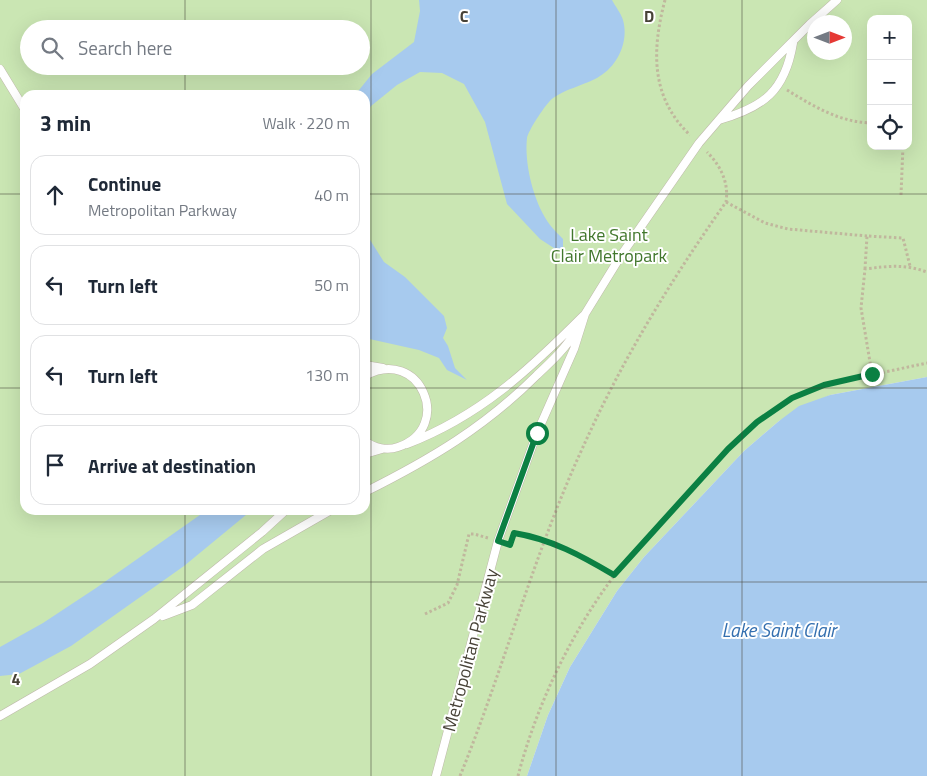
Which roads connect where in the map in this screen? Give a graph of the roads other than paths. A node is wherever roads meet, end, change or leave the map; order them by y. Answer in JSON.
{"nodes":[{"id":1,"x":837,"y":0,"type":"edge"},
{"id":2,"x":793,"y":42,"type":"junction"},
{"id":3,"x":0,"y":69,"type":"edge"},
{"id":4,"x":20,"y":102,"type":"edge"},
{"id":5,"x":717,"y":121,"type":"junction"},
{"id":6,"x":585,"y":314,"type":"junction"},
{"id":7,"x":370,"y":366,"type":"edge"},
{"id":8,"x":387,"y":368,"type":"junction"},
{"id":9,"x":370,"y":373,"type":"edge"},
{"id":10,"x":407,"y":444,"type":"junction"},
{"id":11,"x":370,"y":445,"type":"edge"},
{"id":12,"x":382,"y":449,"type":"junction"},
{"id":13,"x":370,"y":453,"type":"edge"},
{"id":14,"x":370,"y":489,"type":"edge"},
{"id":15,"x":281,"y":515,"type":"edge"},
{"id":16,"x":322,"y":515,"type":"edge"},
{"id":17,"x":154,"y":619,"type":"junction"},
{"id":18,"x":0,"y":716,"type":"edge"},
{"id":19,"x":436,"y":776,"type":"edge"}],
"edges":[{"from":1,"to":2,"type":"lane","name":"Metropolitan Parkway"},
{"from":2,"to":5,"type":"lane","name":"Metropolitan Parkway"},
{"from":2,"to":5,"type":"lane"},
{"from":3,"to":4,"type":"lane"},
{"from":5,"to":6,"type":"lane","name":"Metropolitan Parkway"},
{"from":6,"to":10,"type":"lane"},
{"from":6,"to":14,"type":"lane"},
{"from":6,"to":19,"type":"lane","name":"Metropolitan Parkway"},
{"from":7,"to":8,"type":"lane"},
{"from":8,"to":9,"type":"lane"},
{"from":8,"to":10,"type":"lane"},
{"from":10,"to":12,"type":"lane"},
{"from":11,"to":12,"type":"lane"},
{"from":12,"to":13,"type":"lane"},
{"from":15,"to":17,"type":"lane"},
{"from":16,"to":17,"type":"lane"},
{"from":17,"to":18,"type":"lane"}]}
